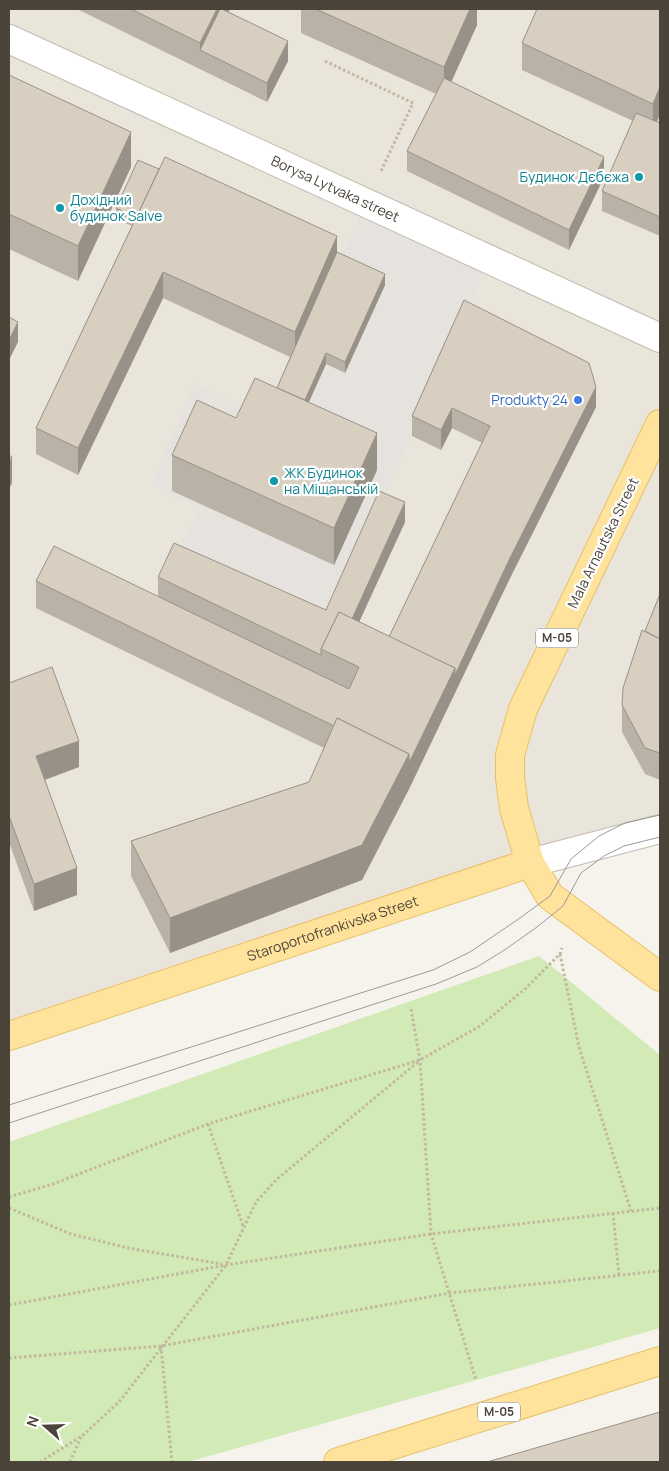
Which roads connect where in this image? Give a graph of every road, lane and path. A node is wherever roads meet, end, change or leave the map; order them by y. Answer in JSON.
{"nodes":[{"id":1,"x":9,"y":39,"type":"edge"},
{"id":2,"x":325,"y":61,"type":"dead end"},
{"id":3,"x":365,"y":202,"type":"junction"},
{"id":4,"x":660,"y":338,"type":"edge"},
{"id":5,"x":660,"y":424,"type":"edge"},
{"id":6,"x":660,"y":829,"type":"edge"},
{"id":7,"x":530,"y":863,"type":"junction"},
{"id":8,"x":660,"y":977,"type":"edge"},
{"id":9,"x":411,"y":1009,"type":"dead end"},
{"id":10,"x":9,"y":1036,"type":"edge"},
{"id":11,"x":420,"y":1060,"type":"junction"},
{"id":12,"x":208,"y":1124,"type":"junction"},
{"id":13,"x":9,"y":1198,"type":"edge"},
{"id":14,"x":9,"y":1208,"type":"edge"},
{"id":15,"x":660,"y":1208,"type":"edge"},
{"id":16,"x":631,"y":1211,"type":"junction"},
{"id":17,"x":614,"y":1213,"type":"junction"},
{"id":18,"x":243,"y":1226,"type":"junction"},
{"id":19,"x":431,"y":1234,"type":"junction"},
{"id":20,"x":226,"y":1265,"type":"junction"},
{"id":21,"x":660,"y":1272,"type":"edge"},
{"id":22,"x":619,"y":1276,"type":"junction"},
{"id":23,"x":450,"y":1293,"type":"junction"},
{"id":24,"x":9,"y":1304,"type":"edge"},
{"id":25,"x":161,"y":1346,"type":"junction"},
{"id":26,"x":9,"y":1358,"type":"edge"},
{"id":27,"x":660,"y":1361,"type":"edge"},
{"id":28,"x":487,"y":1416,"type":"junction"},
{"id":29,"x":82,"y":1436,"type":"junction"},
{"id":30,"x":40,"y":1462,"type":"edge"},
{"id":31,"x":70,"y":1462,"type":"edge"},
{"id":32,"x":172,"y":1462,"type":"edge"},
{"id":33,"x":338,"y":1462,"type":"edge"}],
"edges":[{"from":1,"to":3,"type":"street","name":"Borysa Lytvaka street"},
{"from":2,"to":3,"type":"path"},
{"from":3,"to":4,"type":"street","name":"Borysa Lytvaka street"},
{"from":5,"to":7,"type":"main road","name":"Mala Arnautska Street","number":"М-05"},
{"from":6,"to":7,"type":"street","name":"Staroportofrankivska Street"},
{"from":7,"to":8,"type":"main road","number":"М-05"},
{"from":7,"to":10,"type":"main road","name":"Staroportofrankivska Street"},
{"from":9,"to":11,"type":"path"},
{"from":11,"to":12,"type":"path"},
{"from":11,"to":16,"type":"path"},
{"from":11,"to":18,"type":"path"},
{"from":11,"to":19,"type":"path"},
{"from":12,"to":13,"type":"path"},
{"from":12,"to":18,"type":"path"},
{"from":14,"to":20,"type":"path"},
{"from":15,"to":16,"type":"path"},
{"from":16,"to":17,"type":"path"},
{"from":17,"to":19,"type":"path"},
{"from":17,"to":22,"type":"path"},
{"from":18,"to":20,"type":"path"},
{"from":19,"to":20,"type":"path"},
{"from":19,"to":23,"type":"path"},
{"from":20,"to":24,"type":"path"},
{"from":20,"to":25,"type":"path"},
{"from":21,"to":22,"type":"path"},
{"from":22,"to":23,"type":"path"},
{"from":23,"to":25,"type":"path"},
{"from":23,"to":28,"type":"path"},
{"from":25,"to":26,"type":"path"},
{"from":25,"to":29,"type":"path"},
{"from":25,"to":32,"type":"path"},
{"from":27,"to":28,"type":"main road","number":"М-05"},
{"from":28,"to":33,"type":"main road","number":"М-05"},
{"from":29,"to":30,"type":"path"},
{"from":29,"to":31,"type":"path"}]}
